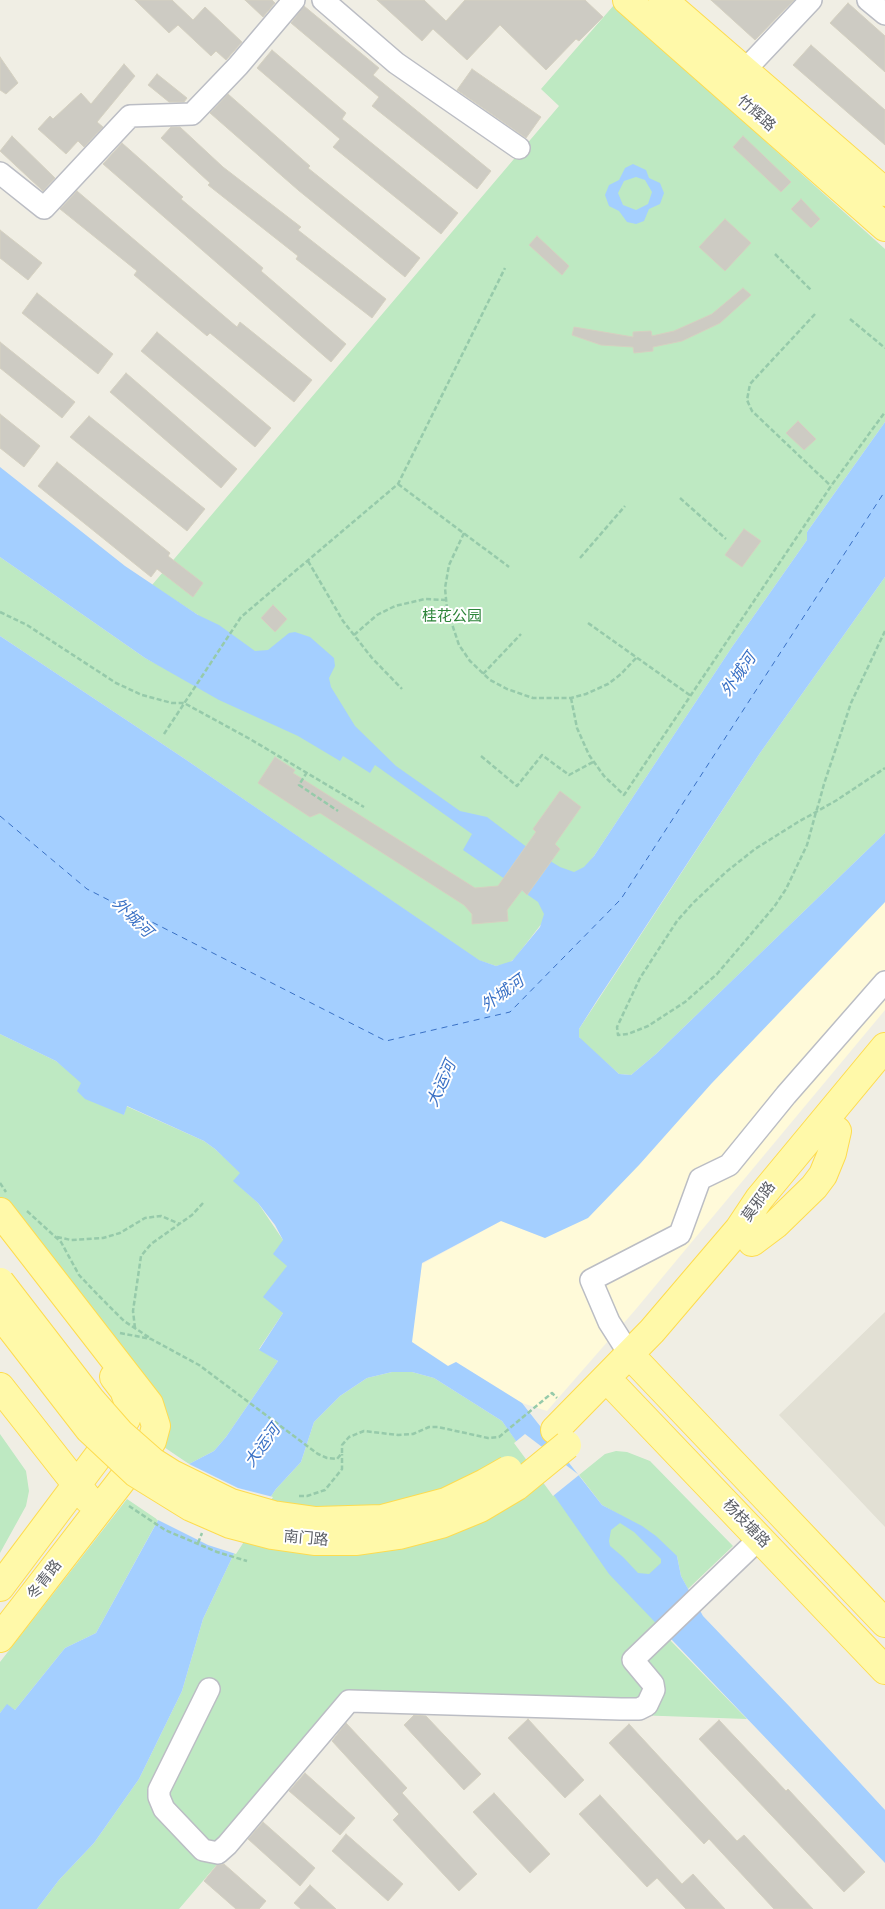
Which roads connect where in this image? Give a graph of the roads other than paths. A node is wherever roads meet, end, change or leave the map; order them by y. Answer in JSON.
{"nodes":[{"id":1,"x":294,"y":0,"type":"edge"},
{"id":2,"x":323,"y":0,"type":"edge"},
{"id":3,"x":627,"y":0,"type":"edge"},
{"id":4,"x":663,"y":0,"type":"edge"},
{"id":5,"x":811,"y":0,"type":"edge"},
{"id":6,"x":868,"y":0,"type":"edge"},
{"id":7,"x":885,"y":14,"type":"edge"},
{"id":8,"x":744,"y":71,"type":"junction"},
{"id":9,"x":519,"y":148,"type":"dead end"},
{"id":10,"x":0,"y":172,"type":"edge"},
{"id":11,"x":885,"y":192,"type":"edge"},
{"id":12,"x":885,"y":227,"type":"edge"},
{"id":13,"x":885,"y":982,"type":"edge"},
{"id":14,"x":885,"y":1047,"type":"edge"},
{"id":15,"x":885,"y":1072,"type":"edge"},
{"id":16,"x":13,"y":1206,"type":"edge"},
{"id":17,"x":0,"y":1232,"type":"edge"},
{"id":18,"x":0,"y":1282,"type":"edge"},
{"id":19,"x":0,"y":1314,"type":"edge"},
{"id":20,"x":636,"y":1361,"type":"junction"},
{"id":21,"x":614,"y":1385,"type":"junction"},
{"id":22,"x":0,"y":1386,"type":"edge"},
{"id":23,"x":0,"y":1408,"type":"edge"},
{"id":24,"x":561,"y":1438,"type":"junction"},
{"id":25,"x":72,"y":1491,"type":"junction"},
{"id":26,"x":100,"y":1509,"type":"junction"},
{"id":27,"x":760,"y":1538,"type":"junction"},
{"id":28,"x":0,"y":1587,"type":"edge"},
{"id":29,"x":885,"y":1623,"type":"edge"},
{"id":30,"x":0,"y":1638,"type":"edge"},
{"id":31,"x":885,"y":1670,"type":"edge"},
{"id":32,"x":209,"y":1689,"type":"dead end"}],
"edges":[{"from":1,"to":10,"type":"street"},
{"from":2,"to":9,"type":"street"},
{"from":3,"to":12,"type":"main road","name":"竹辉路"},
{"from":4,"to":8,"type":"main road","name":"竹辉路"},
{"from":5,"to":8,"type":"street"},
{"from":6,"to":7,"type":"street"},
{"from":8,"to":11,"type":"main road","name":"竹辉路"},
{"from":13,"to":20,"type":"street"},
{"from":14,"to":20,"type":"main road","name":"莫邪路"},
{"from":15,"to":20,"type":"main road","name":"莫邪路"},
{"from":16,"to":26,"type":"main road","name":"冬青路"},
{"from":17,"to":25,"type":"main road","name":"冬青路"},
{"from":18,"to":24,"type":"main road","name":"南门路","bridge":true},
{"from":19,"to":24,"type":"main road","name":"南门路","bridge":true},
{"from":20,"to":21,"type":"main road","name":"南门路"},
{"from":20,"to":29,"type":"main road"},
{"from":21,"to":24,"type":"main road","name":"南门路"},
{"from":21,"to":27,"type":"main road","name":"杨枝塘路"},
{"from":22,"to":25,"type":"main road"},
{"from":23,"to":25,"type":"main road"},
{"from":25,"to":26,"type":"main road"},
{"from":25,"to":28,"type":"main road","name":"冬青路"},
{"from":26,"to":30,"type":"main road","name":"冬青路"},
{"from":27,"to":31,"type":"main road","name":"杨枝塘路"},
{"from":27,"to":32,"type":"street"}]}
